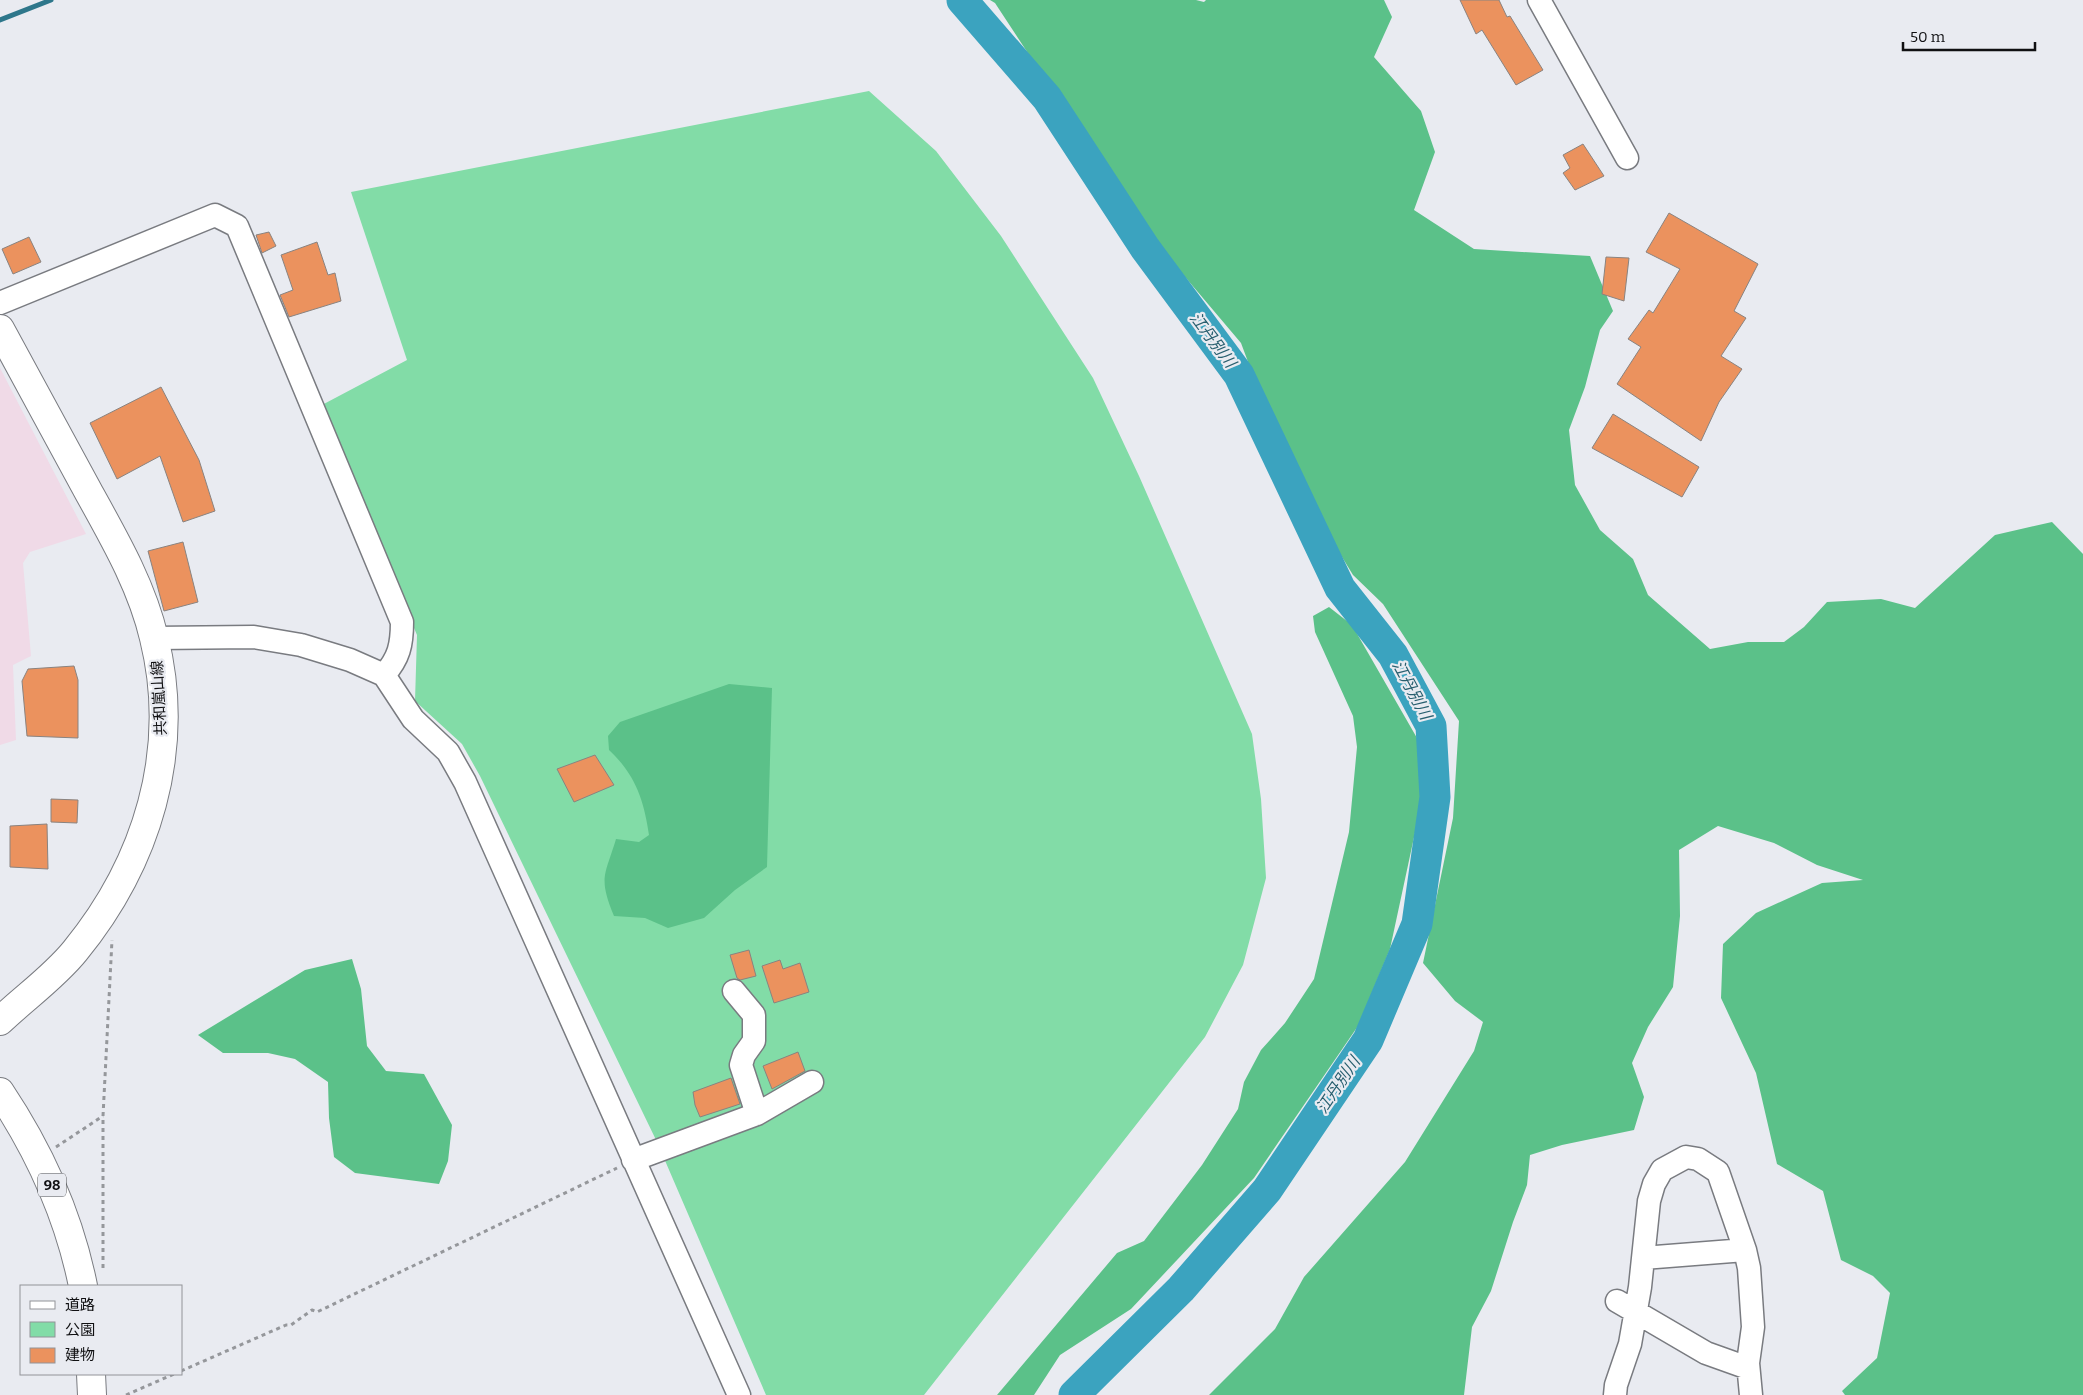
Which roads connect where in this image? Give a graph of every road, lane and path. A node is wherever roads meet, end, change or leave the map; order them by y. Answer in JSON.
{"nodes":[{"id":1,"x":1539,"y":0,"type":"edge"},
{"id":2,"x":1628,"y":158,"type":"dead end"},
{"id":3,"x":0,"y":303,"type":"edge"},
{"id":4,"x":0,"y":329,"type":"edge"},
{"id":5,"x":154,"y":638,"type":"junction"},
{"id":6,"x":384,"y":675,"type":"junction"},
{"id":7,"x":112,"y":936,"type":"dead end"},
{"id":8,"x":734,"y":991,"type":"dead end"},
{"id":9,"x":0,"y":1021,"type":"edge"},
{"id":10,"x":812,"y":1082,"type":"dead end"},
{"id":11,"x":0,"y":1092,"type":"edge"},
{"id":12,"x":757,"y":1114,"type":"junction"},
{"id":13,"x":103,"y":1116,"type":"junction"},
{"id":14,"x":39,"y":1158,"type":"junction"},
{"id":15,"x":633,"y":1160,"type":"junction"},
{"id":16,"x":1745,"y":1250,"type":"junction"},
{"id":17,"x":1643,"y":1258,"type":"junction"},
{"id":18,"x":92,"y":1282,"type":"edge"},
{"id":19,"x":1626,"y":1307,"type":"junction"},
{"id":20,"x":1748,"y":1368,"type":"junction"},
{"id":21,"x":182,"y":1371,"type":"edge"},
{"id":22,"x":91,"y":1375,"type":"edge"},
{"id":23,"x":172,"y":1375,"type":"edge"},
{"id":24,"x":92,"y":1395,"type":"edge"},
{"id":25,"x":126,"y":1395,"type":"edge"},
{"id":26,"x":738,"y":1395,"type":"edge"},
{"id":27,"x":1615,"y":1395,"type":"edge"},
{"id":28,"x":1751,"y":1395,"type":"edge"}],
"edges":[{"from":1,"to":2,"type":"street"},
{"from":3,"to":6,"type":"street"},
{"from":4,"to":5,"type":"main road","name":"共和嵐山線"},
{"from":5,"to":6,"type":"street"},
{"from":5,"to":9,"type":"main road","name":"共和嵐山線"},
{"from":6,"to":15,"type":"street"},
{"from":7,"to":13,"type":"path"},
{"from":8,"to":12,"type":"street"},
{"from":10,"to":12,"type":"street"},
{"from":11,"to":14,"type":"main road","number":"98"},
{"from":12,"to":15,"type":"street"},
{"from":13,"to":14,"type":"path"},
{"from":13,"to":18,"type":"path"},
{"from":14,"to":18,"type":"main road","number":"98"},
{"from":15,"to":21,"type":"path"},
{"from":15,"to":26,"type":"street"},
{"from":16,"to":17,"type":"street"},
{"from":16,"to":17,"type":"street"},
{"from":16,"to":20,"type":"street"},
{"from":17,"to":19,"type":"street"},
{"from":19,"to":20,"type":"street"},
{"from":19,"to":27,"type":"street"},
{"from":20,"to":28,"type":"street"},
{"from":22,"to":24,"type":"main road"},
{"from":23,"to":25,"type":"path"}]}
